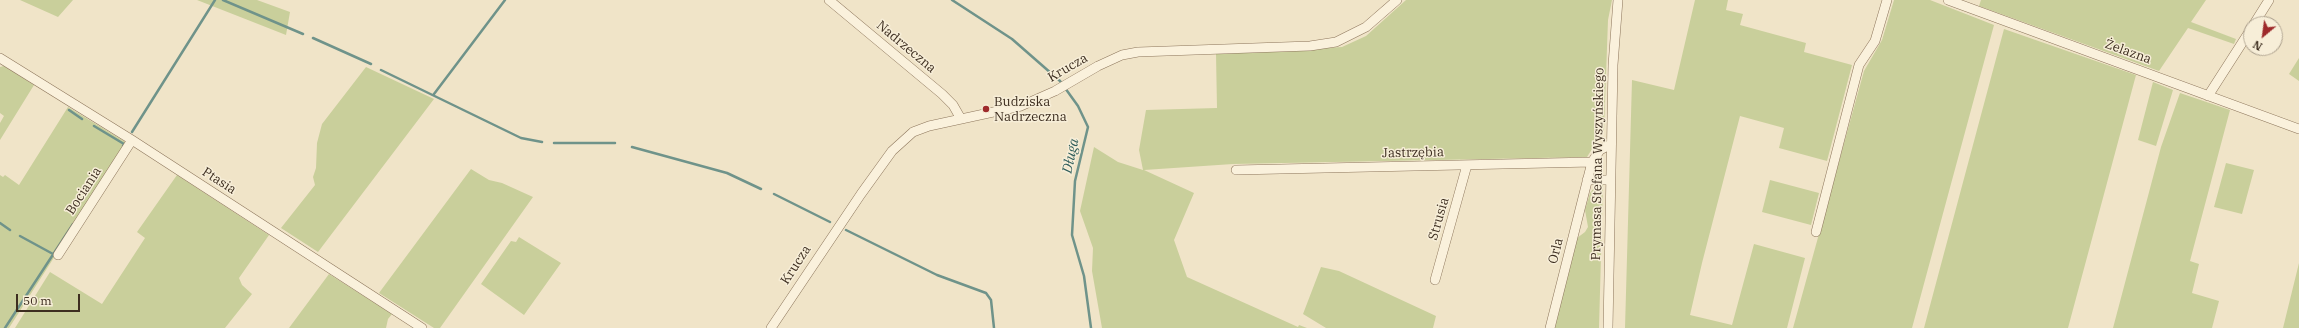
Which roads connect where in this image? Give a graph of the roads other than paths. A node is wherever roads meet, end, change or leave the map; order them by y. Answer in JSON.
{"nodes":[{"id":1,"x":829,"y":0,"type":"edge"},
{"id":2,"x":1397,"y":0,"type":"edge"},
{"id":3,"x":1618,"y":0,"type":"edge"},
{"id":4,"x":1887,"y":0,"type":"edge"},
{"id":5,"x":1948,"y":0,"type":"edge"},
{"id":6,"x":2269,"y":0,"type":"edge"},
{"id":7,"x":2259,"y":16,"type":"edge"},
{"id":8,"x":2243,"y":41,"type":"edge"},
{"id":9,"x":0,"y":58,"type":"edge"},
{"id":10,"x":2208,"y":96,"type":"junction"},
{"id":11,"x":960,"y":119,"type":"junction"},
{"id":12,"x":2299,"y":129,"type":"edge"},
{"id":13,"x":132,"y":140,"type":"junction"},
{"id":14,"x":1611,"y":144,"type":"junction"},
{"id":15,"x":1592,"y":162,"type":"junction"},
{"id":16,"x":1467,"y":165,"type":"junction"},
{"id":17,"x":1236,"y":170,"type":"dead end"},
{"id":18,"x":1587,"y":180,"type":"junction"},
{"id":19,"x":1610,"y":180,"type":"junction"},
{"id":20,"x":1816,"y":232,"type":"dead end"},
{"id":21,"x":58,"y":255,"type":"dead end"},
{"id":22,"x":1435,"y":280,"type":"dead end"},
{"id":23,"x":422,"y":328,"type":"edge"},
{"id":24,"x":771,"y":328,"type":"edge"},
{"id":25,"x":1550,"y":328,"type":"edge"},
{"id":26,"x":1608,"y":328,"type":"edge"}],
"edges":[{"from":1,"to":11,"type":"street","name":"Nadrzeczna"},
{"from":2,"to":11,"type":"street","name":"Krucza"},
{"from":3,"to":14,"type":"street","name":"Prymasa Stefana Wyszyńskiego"},
{"from":4,"to":20,"type":"street"},
{"from":5,"to":10,"type":"street","name":"Żelazna"},
{"from":6,"to":7,"type":"street"},
{"from":8,"to":10,"type":"street"},
{"from":9,"to":13,"type":"street","name":"Ptasia"},
{"from":10,"to":12,"type":"street","name":"Żelazna"},
{"from":11,"to":24,"type":"street","name":"Krucza"},
{"from":13,"to":21,"type":"street","name":"Bociania"},
{"from":13,"to":23,"type":"street","name":"Ptasia"},
{"from":14,"to":15,"type":"street","name":"Orla"},
{"from":14,"to":19,"type":"street","name":"Prymasa Stefana Wyszyńskiego"},
{"from":15,"to":16,"type":"street","name":"Jastrzębia"},
{"from":15,"to":18,"type":"street","name":"Orla"},
{"from":16,"to":17,"type":"street","name":"Jastrzębia"},
{"from":16,"to":22,"type":"street","name":"Strusia"},
{"from":18,"to":19,"type":"street"},
{"from":18,"to":25,"type":"street","name":"Orla"},
{"from":19,"to":26,"type":"street","name":"Prymasa Stefana Wyszyńskiego"}]}
